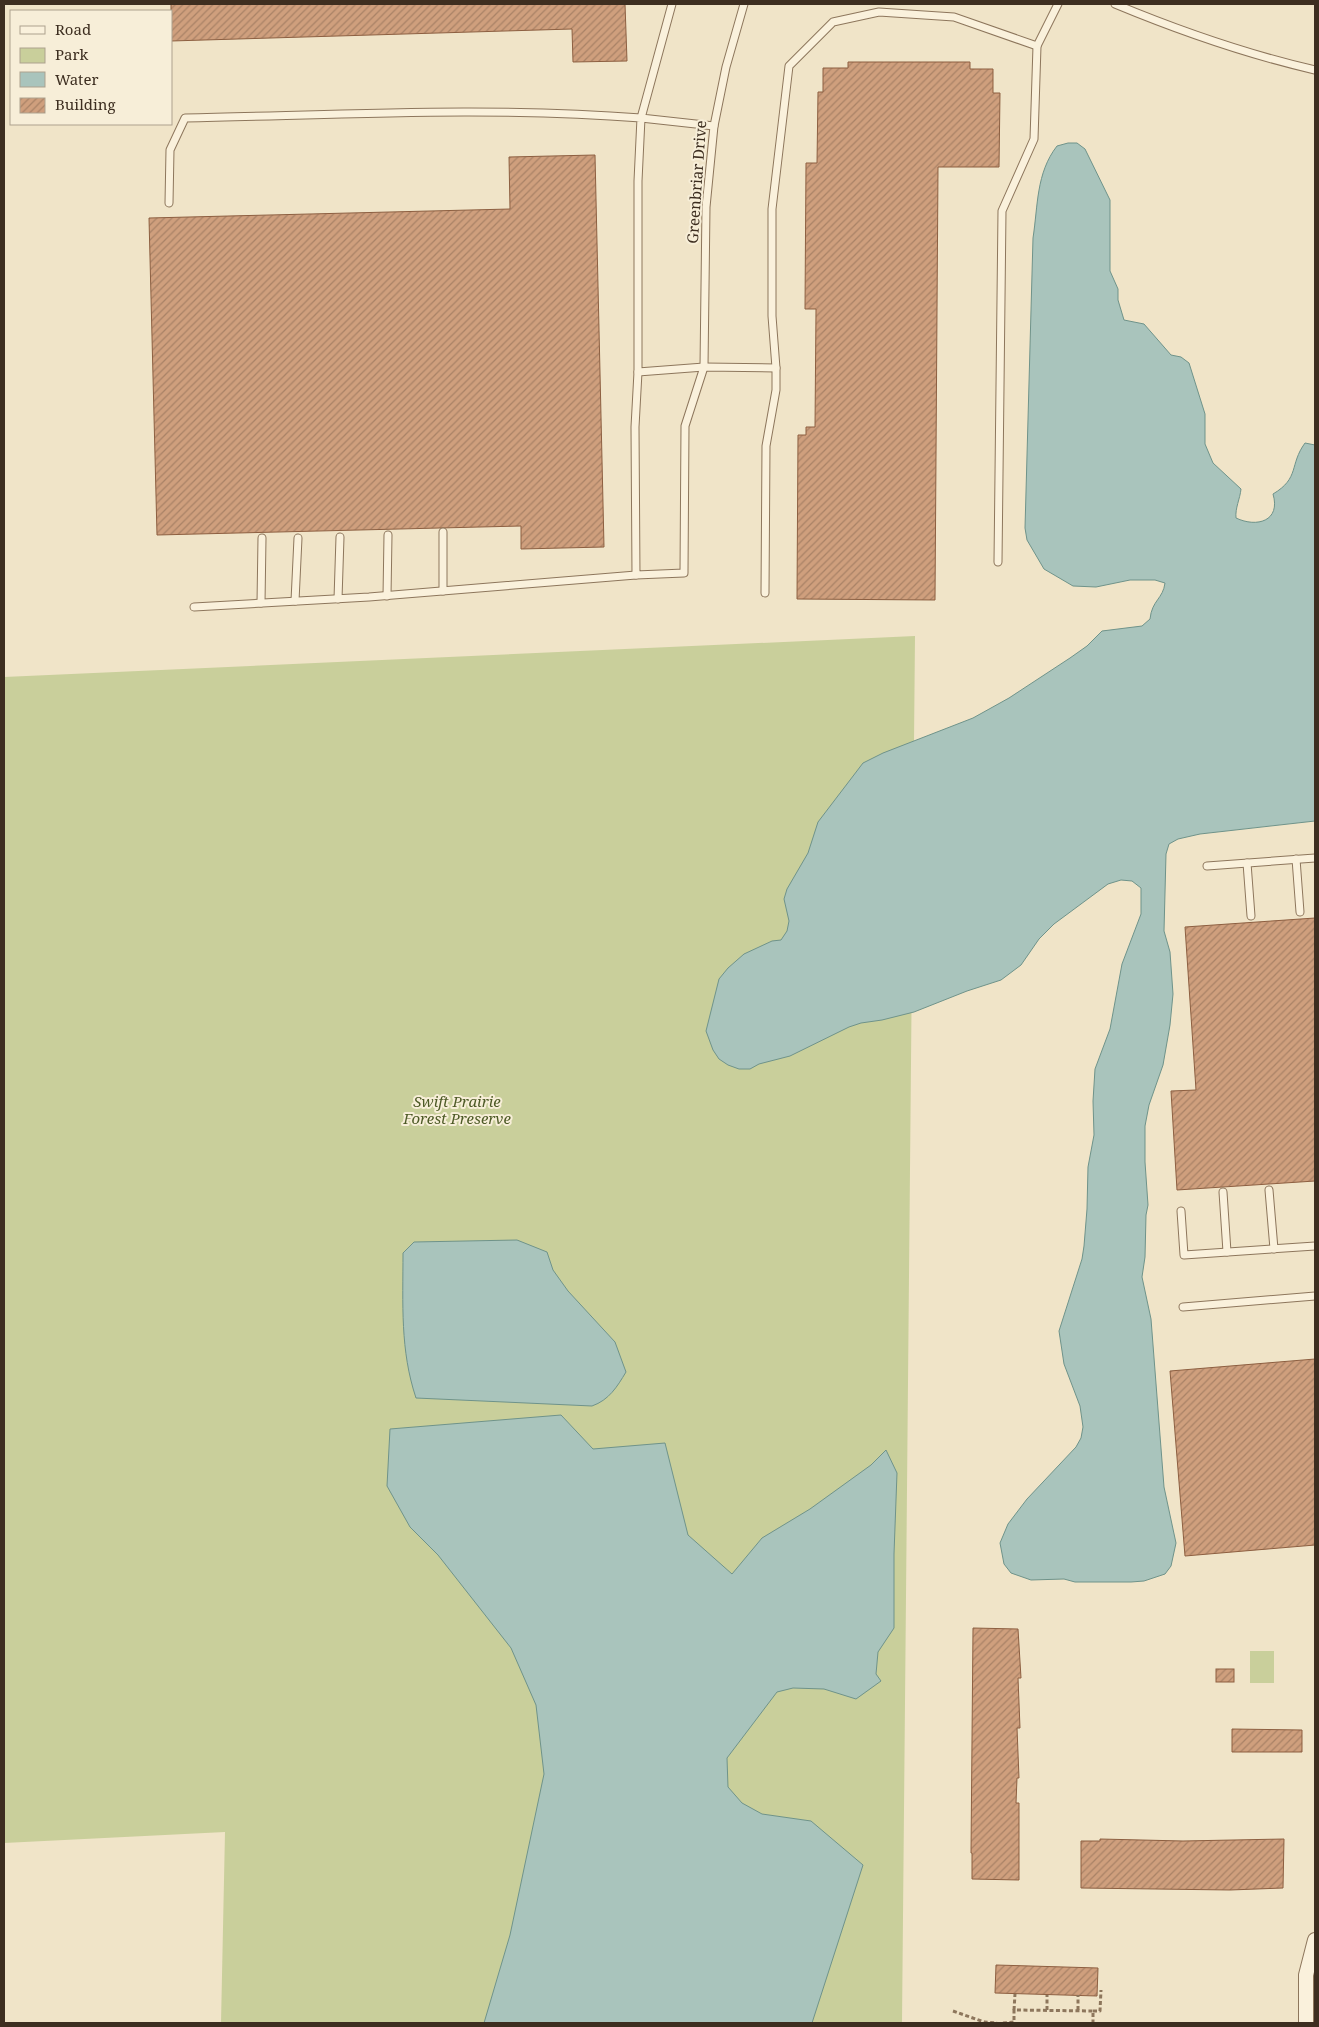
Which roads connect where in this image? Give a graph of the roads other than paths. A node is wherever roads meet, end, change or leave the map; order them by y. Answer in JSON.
{"nodes":[{"id":1,"x":672,"y":4,"type":"edge"},
{"id":2,"x":744,"y":4,"type":"edge"},
{"id":3,"x":1058,"y":4,"type":"edge"},
{"id":4,"x":1115,"y":4,"type":"edge"},
{"id":5,"x":1037,"y":46,"type":"junction"},
{"id":6,"x":1315,"y":70,"type":"edge"},
{"id":7,"x":641,"y":118,"type":"junction"},
{"id":8,"x":714,"y":126,"type":"junction"},
{"id":9,"x":169,"y":203,"type":"dead end"},
{"id":10,"x":704,"y":367,"type":"junction"},
{"id":11,"x":776,"y":368,"type":"junction"},
{"id":12,"x":638,"y":372,"type":"junction"},
{"id":13,"x":443,"y":532,"type":"dead end"},
{"id":14,"x":388,"y":535,"type":"dead end"},
{"id":15,"x":340,"y":537,"type":"dead end"},
{"id":16,"x":262,"y":538,"type":"dead end"},
{"id":17,"x":298,"y":538,"type":"dead end"},
{"id":18,"x":998,"y":562,"type":"dead end"},
{"id":19,"x":636,"y":575,"type":"junction"},
{"id":20,"x":443,"y":591,"type":"junction"},
{"id":21,"x":764,"y":593,"type":"dead end"},
{"id":22,"x":387,"y":596,"type":"junction"},
{"id":23,"x":338,"y":599,"type":"junction"},
{"id":24,"x":295,"y":601,"type":"junction"},
{"id":25,"x":261,"y":603,"type":"junction"},
{"id":26,"x":194,"y":607,"type":"dead end"},
{"id":27,"x":1315,"y":858,"type":"edge"},
{"id":28,"x":1296,"y":859,"type":"junction"},
{"id":29,"x":1247,"y":863,"type":"junction"},
{"id":30,"x":1207,"y":866,"type":"dead end"},
{"id":31,"x":1300,"y":912,"type":"dead end"},
{"id":32,"x":1251,"y":916,"type":"dead end"},
{"id":33,"x":1269,"y":1190,"type":"dead end"},
{"id":34,"x":1223,"y":1192,"type":"dead end"},
{"id":35,"x":1181,"y":1211,"type":"dead end"},
{"id":36,"x":1315,"y":1246,"type":"edge"},
{"id":37,"x":1274,"y":1249,"type":"junction"},
{"id":38,"x":1227,"y":1252,"type":"junction"},
{"id":39,"x":1315,"y":1296,"type":"edge"},
{"id":40,"x":1183,"y":1307,"type":"dead end"},
{"id":41,"x":1315,"y":1940,"type":"edge"},
{"id":42,"x":1306,"y":2023,"type":"edge"}],
"edges":[{"from":1,"to":7,"type":"lane"},
{"from":2,"to":8,"type":"lane","name":"Greenbriar Drive"},
{"from":3,"to":5,"type":"lane"},
{"from":4,"to":6,"type":"lane"},
{"from":5,"to":11,"type":"lane"},
{"from":5,"to":18,"type":"lane"},
{"from":7,"to":8,"type":"lane"},
{"from":7,"to":9,"type":"lane"},
{"from":7,"to":12,"type":"lane"},
{"from":8,"to":10,"type":"lane","name":"Greenbriar Drive"},
{"from":10,"to":11,"type":"lane"},
{"from":10,"to":12,"type":"lane"},
{"from":10,"to":19,"type":"lane","name":"Greenbriar Drive"},
{"from":11,"to":21,"type":"lane"},
{"from":12,"to":19,"type":"lane"},
{"from":13,"to":20,"type":"lane"},
{"from":14,"to":22,"type":"lane"},
{"from":15,"to":23,"type":"lane"},
{"from":16,"to":25,"type":"lane"},
{"from":17,"to":24,"type":"lane"},
{"from":19,"to":20,"type":"lane"},
{"from":20,"to":22,"type":"lane"},
{"from":22,"to":23,"type":"lane"},
{"from":23,"to":24,"type":"lane"},
{"from":24,"to":25,"type":"lane"},
{"from":25,"to":26,"type":"lane"},
{"from":27,"to":28,"type":"lane"},
{"from":28,"to":29,"type":"lane"},
{"from":28,"to":31,"type":"lane"},
{"from":29,"to":30,"type":"lane"},
{"from":29,"to":32,"type":"lane"},
{"from":33,"to":37,"type":"lane"},
{"from":34,"to":38,"type":"lane"},
{"from":35,"to":38,"type":"lane"},
{"from":36,"to":37,"type":"lane"},
{"from":37,"to":38,"type":"lane"},
{"from":39,"to":40,"type":"lane"},
{"from":41,"to":42,"type":"street"}]}
